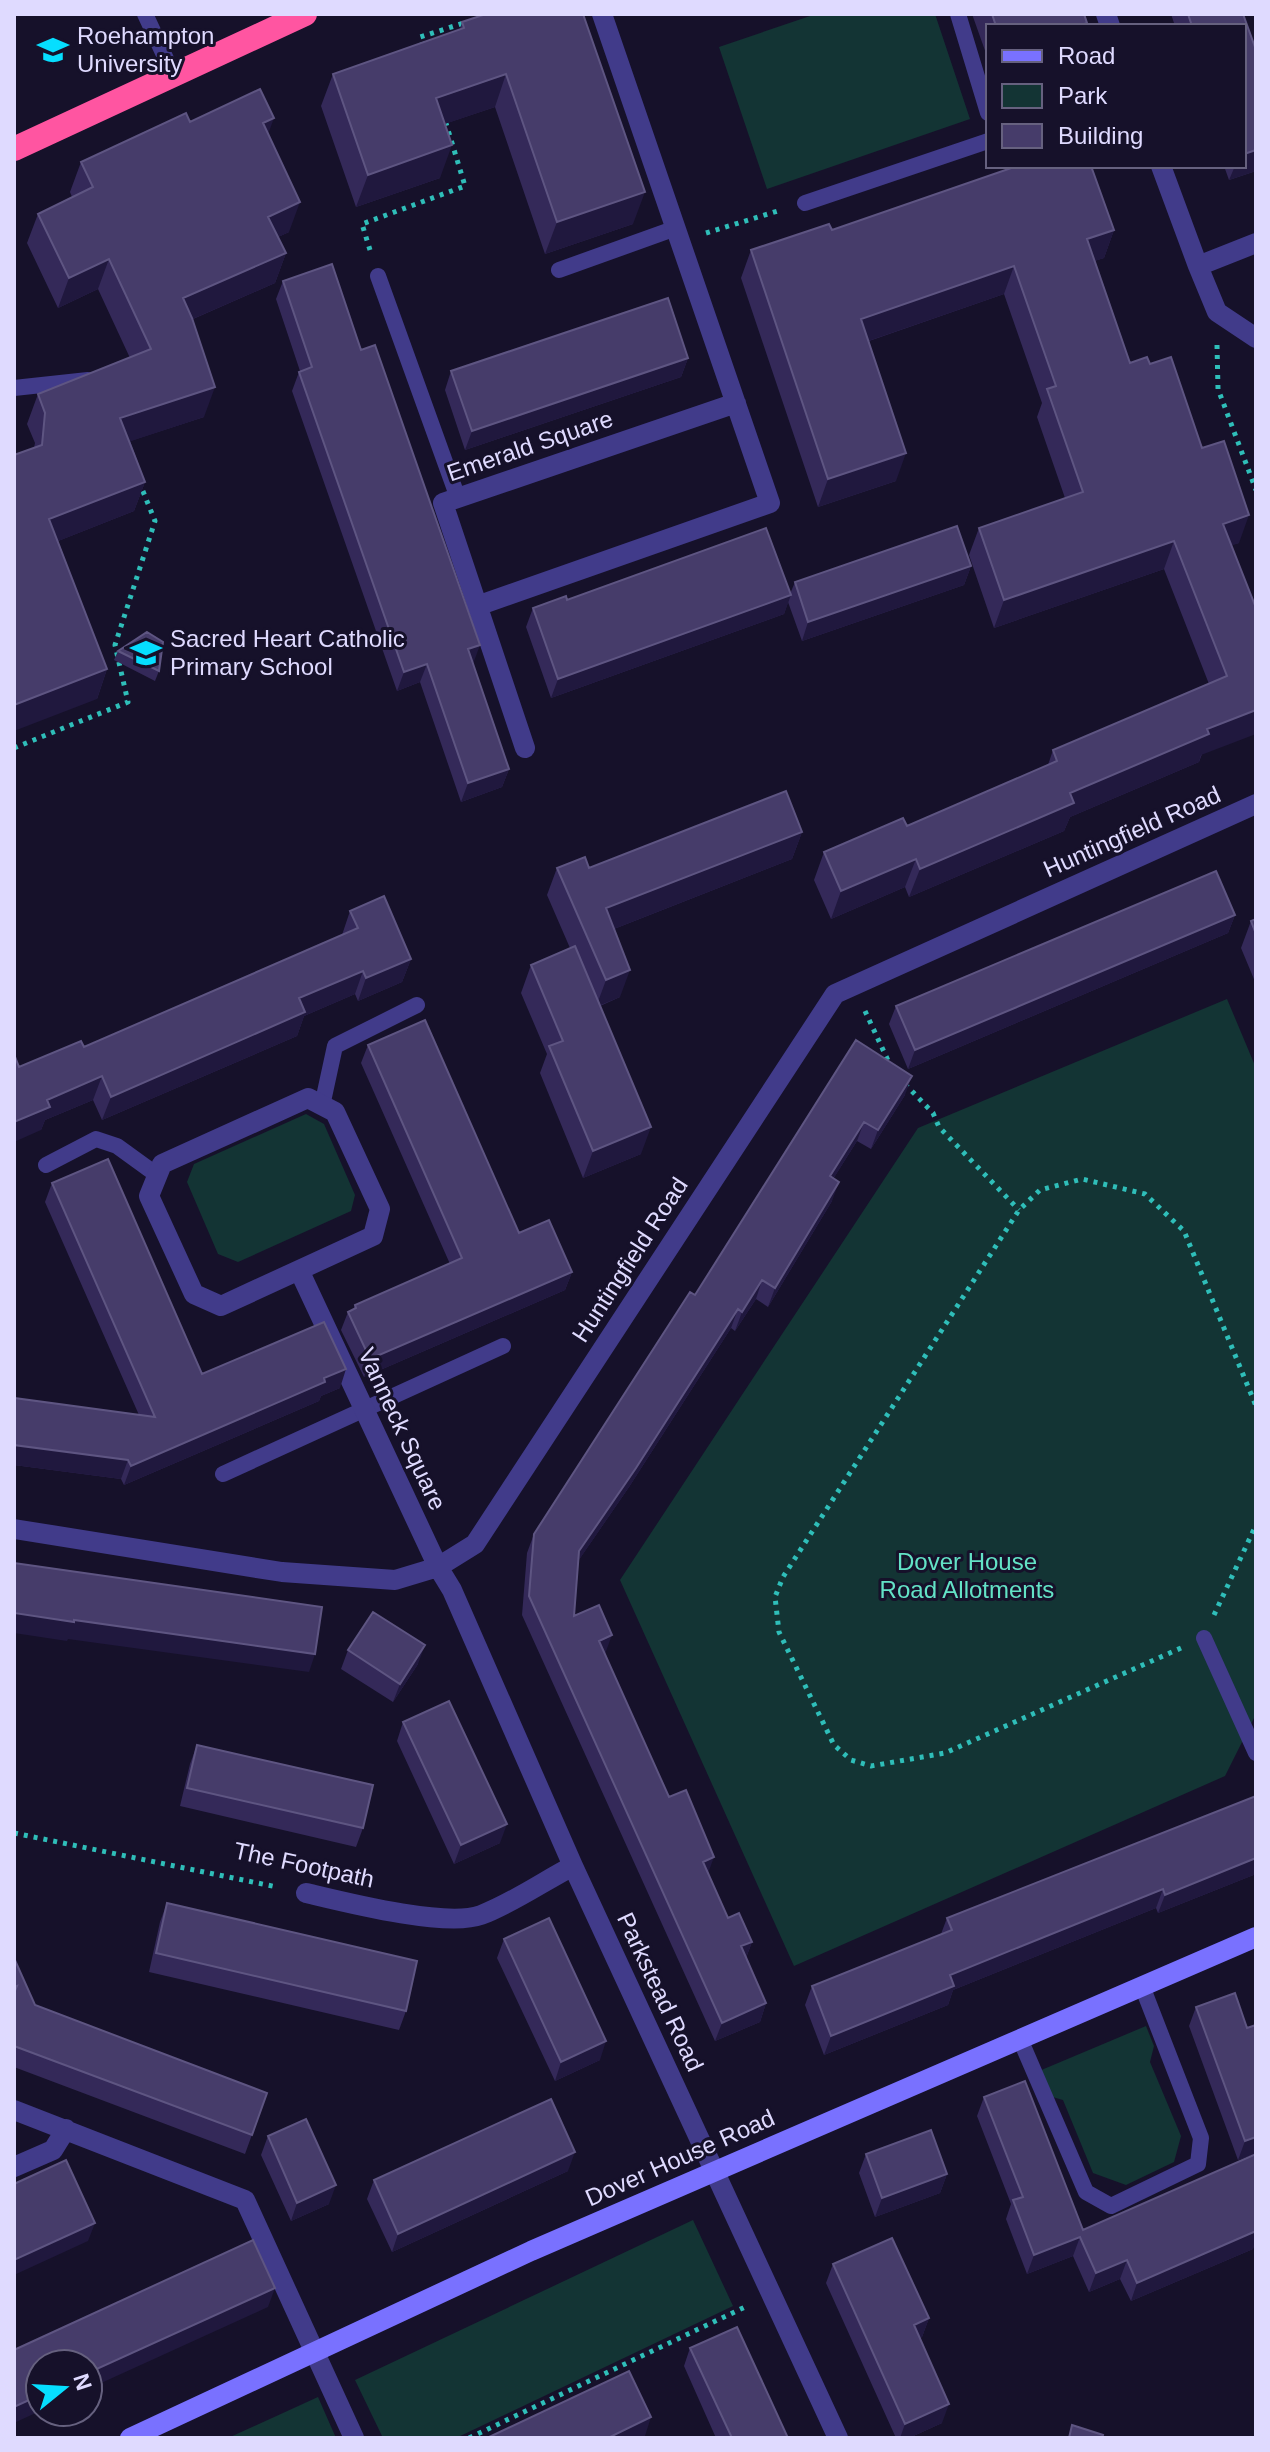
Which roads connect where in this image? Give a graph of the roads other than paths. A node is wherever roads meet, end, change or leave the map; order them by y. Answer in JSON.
{"nodes":[{"id":1,"x":145,"y":14,"type":"edge"},
{"id":2,"x":305,"y":14,"type":"edge"},
{"id":3,"x":602,"y":14,"type":"edge"},
{"id":4,"x":958,"y":14,"type":"edge"},
{"id":5,"x":173,"y":74,"type":"junction"},
{"id":6,"x":986,"y":106,"type":"edge"},
{"id":7,"x":986,"y":142,"type":"edge"},
{"id":8,"x":14,"y":149,"type":"edge"},
{"id":9,"x":1162,"y":168,"type":"edge"},
{"id":10,"x":805,"y":203,"type":"road end"},
{"id":11,"x":678,"y":235,"type":"junction"},
{"id":12,"x":1256,"y":243,"type":"edge"},
{"id":13,"x":1198,"y":266,"type":"junction"},
{"id":14,"x":559,"y":270,"type":"dead end"},
{"id":15,"x":378,"y":276,"type":"road end"},
{"id":16,"x":1256,"y":338,"type":"edge"},
{"id":17,"x":100,"y":378,"type":"edge"},
{"id":18,"x":14,"y":388,"type":"edge"},
{"id":19,"x":736,"y":403,"type":"junction"},
{"id":20,"x":458,"y":498,"type":"junction"},
{"id":21,"x":477,"y":606,"type":"junction"},
{"id":22,"x":525,"y":748,"type":"dead end"},
{"id":23,"x":1256,"y":804,"type":"edge"},
{"id":24,"x":417,"y":1005,"type":"dead end"},
{"id":25,"x":322,"y":1106,"type":"junction"},
{"id":26,"x":46,"y":1165,"type":"dead end"},
{"id":27,"x":157,"y":1175,"type":"junction"},
{"id":28,"x":299,"y":1270,"type":"junction"},
{"id":29,"x":503,"y":1346,"type":"dead end"},
{"id":30,"x":364,"y":1409,"type":"junction"},
{"id":31,"x":223,"y":1474,"type":"dead end"},
{"id":32,"x":14,"y":1529,"type":"edge"},
{"id":33,"x":438,"y":1567,"type":"junction"},
{"id":34,"x":1204,"y":1638,"type":"road end"},
{"id":35,"x":1256,"y":1753,"type":"edge"},
{"id":36,"x":573,"y":1866,"type":"junction"},
{"id":37,"x":306,"y":1893,"type":"road end"},
{"id":38,"x":1256,"y":1937,"type":"edge"},
{"id":39,"x":1142,"y":1986,"type":"junction"},
{"id":40,"x":1020,"y":2039,"type":"junction"},
{"id":41,"x":14,"y":2110,"type":"edge"},
{"id":42,"x":66,"y":2129,"type":"junction"},
{"id":43,"x":14,"y":2167,"type":"edge"},
{"id":44,"x":713,"y":2171,"type":"junction"},
{"id":45,"x":313,"y":2352,"type":"junction"},
{"id":46,"x":130,"y":2438,"type":"edge"},
{"id":47,"x":354,"y":2438,"type":"edge"},
{"id":48,"x":838,"y":2438,"type":"edge"}],
"edges":[{"from":1,"to":5,"type":"lane"},
{"from":2,"to":5,"type":"highway"},
{"from":3,"to":11,"type":"street"},
{"from":4,"to":6,"type":"lane"},
{"from":5,"to":8,"type":"highway"},
{"from":7,"to":10,"type":"lane"},
{"from":9,"to":13,"type":"street"},
{"from":11,"to":14,"type":"lane"},
{"from":11,"to":19,"type":"street"},
{"from":12,"to":13,"type":"street"},
{"from":13,"to":16,"type":"street"},
{"from":15,"to":20,"type":"lane"},
{"from":17,"to":18,"type":"lane"},
{"from":19,"to":20,"type":"street","name":"Emerald Square"},
{"from":19,"to":21,"type":"street"},
{"from":20,"to":21,"type":"street","name":"Emerald Square"},
{"from":21,"to":22,"type":"street","name":"Emerald Square"},
{"from":23,"to":33,"type":"street","name":"Huntingfield Road"},
{"from":24,"to":25,"type":"lane"},
{"from":25,"to":27,"type":"street"},
{"from":25,"to":28,"type":"street"},
{"from":26,"to":27,"type":"lane"},
{"from":27,"to":28,"type":"street"},
{"from":28,"to":30,"type":"street","name":"Vanneck Square"},
{"from":29,"to":30,"type":"lane"},
{"from":30,"to":31,"type":"lane"},
{"from":30,"to":33,"type":"street","name":"Vanneck Square"},
{"from":32,"to":33,"type":"street","name":"Huntingfield Road"},
{"from":33,"to":36,"type":"street","name":"Parkstead Road"},
{"from":34,"to":35,"type":"lane"},
{"from":36,"to":37,"type":"street","name":"The Footpath"},
{"from":36,"to":44,"type":"street","name":"Parkstead Road"},
{"from":38,"to":39,"type":"street","name":"Dover House Road"},
{"from":39,"to":40,"type":"street","name":"Dover House Road"},
{"from":39,"to":40,"type":"lane"},
{"from":40,"to":44,"type":"street","name":"Dover House Road"},
{"from":41,"to":42,"type":"street"},
{"from":42,"to":43,"type":"street"},
{"from":42,"to":45,"type":"street"},
{"from":44,"to":45,"type":"street","name":"Dover House Road"},
{"from":44,"to":48,"type":"street","name":"Parkstead Road"},
{"from":45,"to":46,"type":"street","name":"Dover House Road"},
{"from":45,"to":47,"type":"street"}]}
